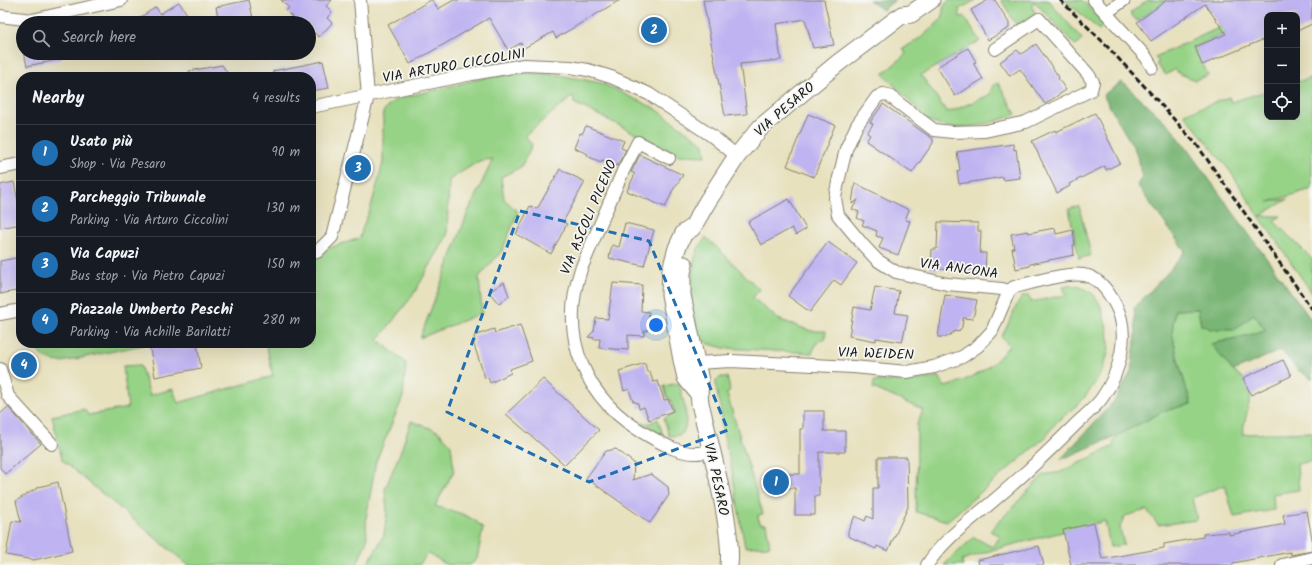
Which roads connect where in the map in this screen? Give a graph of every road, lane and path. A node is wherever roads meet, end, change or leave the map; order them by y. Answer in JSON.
{"nodes":[{"id":1,"x":121,"y":0,"type":"edge"},
{"id":2,"x":360,"y":0,"type":"edge"},
{"id":3,"x":914,"y":0,"type":"edge"},
{"id":4,"x":931,"y":0,"type":"edge"},
{"id":5,"x":1094,"y":0,"type":"edge"},
{"id":6,"x":1124,"y":0,"type":"edge"},
{"id":7,"x":1106,"y":13,"type":"junction"},
{"id":8,"x":902,"y":15,"type":"junction"},
{"id":9,"x":0,"y":16,"type":"edge"},
{"id":10,"x":50,"y":16,"type":"edge"},
{"id":11,"x":16,"y":18,"type":"edge"},
{"id":12,"x":995,"y":49,"type":"dead end"},
{"id":13,"x":1152,"y":67,"type":"dead end"},
{"id":14,"x":368,"y":96,"type":"junction"},
{"id":15,"x":316,"y":106,"type":"edge"},
{"id":16,"x":737,"y":156,"type":"junction"},
{"id":17,"x":670,"y":158,"type":"dead end"},
{"id":18,"x":16,"y":165,"type":"edge"},
{"id":19,"x":0,"y":168,"type":"edge"},
{"id":20,"x":692,"y":228,"type":"junction"},
{"id":21,"x":316,"y":252,"type":"edge"},
{"id":22,"x":1011,"y":289,"type":"junction"},
{"id":23,"x":670,"y":294,"type":"junction"},
{"id":24,"x":16,"y":311,"type":"edge"},
{"id":25,"x":0,"y":314,"type":"edge"},
{"id":26,"x":697,"y":363,"type":"junction"},
{"id":27,"x":0,"y":369,"type":"edge"},
{"id":28,"x":699,"y":394,"type":"junction"},
{"id":29,"x":52,"y":444,"type":"dead end"},
{"id":30,"x":712,"y":450,"type":"junction"},
{"id":31,"x":1312,"y":558,"type":"edge"},
{"id":32,"x":729,"y":565,"type":"edge"},
{"id":33,"x":927,"y":565,"type":"edge"},
{"id":34,"x":1282,"y":565,"type":"edge"}],
"edges":[{"from":1,"to":10,"type":"street"},
{"from":2,"to":14,"type":"street"},
{"from":3,"to":8,"type":"street","name":"VIA PESARO"},
{"from":4,"to":8,"type":"street","name":"VIA PESARO"},
{"from":5,"to":7,"type":"street"},
{"from":6,"to":7,"type":"street"},
{"from":7,"to":13,"type":"street"},
{"from":8,"to":16,"type":"street","name":"VIA PESARO"},
{"from":9,"to":11,"type":"street"},
{"from":12,"to":22,"type":"street","name":"VIA ANCONA"},
{"from":14,"to":15,"type":"street","name":"VIA ARTURO CICCOLINI"},
{"from":14,"to":16,"type":"street","name":"VIA ARTURO CICCOLINI"},
{"from":14,"to":21,"type":"street"},
{"from":16,"to":20,"type":"street","name":"VIA PESARO"},
{"from":17,"to":30,"type":"street","name":"VIA ASCOLI PICENO"},
{"from":18,"to":19,"type":"street"},
{"from":20,"to":23,"type":"street","name":"VIA PESARO"},
{"from":20,"to":26,"type":"street","name":"VIA PESARO"},
{"from":22,"to":26,"type":"street","name":"VIA WEIDEN"},
{"from":22,"to":33,"type":"street","name":"VIA ANCONA"},
{"from":23,"to":26,"type":"street","name":"VIA PESARO"},
{"from":23,"to":28,"type":"street","name":"VIA PESARO"},
{"from":24,"to":25,"type":"street"},
{"from":26,"to":28,"type":"street","name":"VIA PESARO"},
{"from":27,"to":29,"type":"street"},
{"from":28,"to":30,"type":"street","name":"VIA PESARO"},
{"from":30,"to":32,"type":"street","name":"VIA PESARO"},
{"from":31,"to":34,"type":"street"}]}
